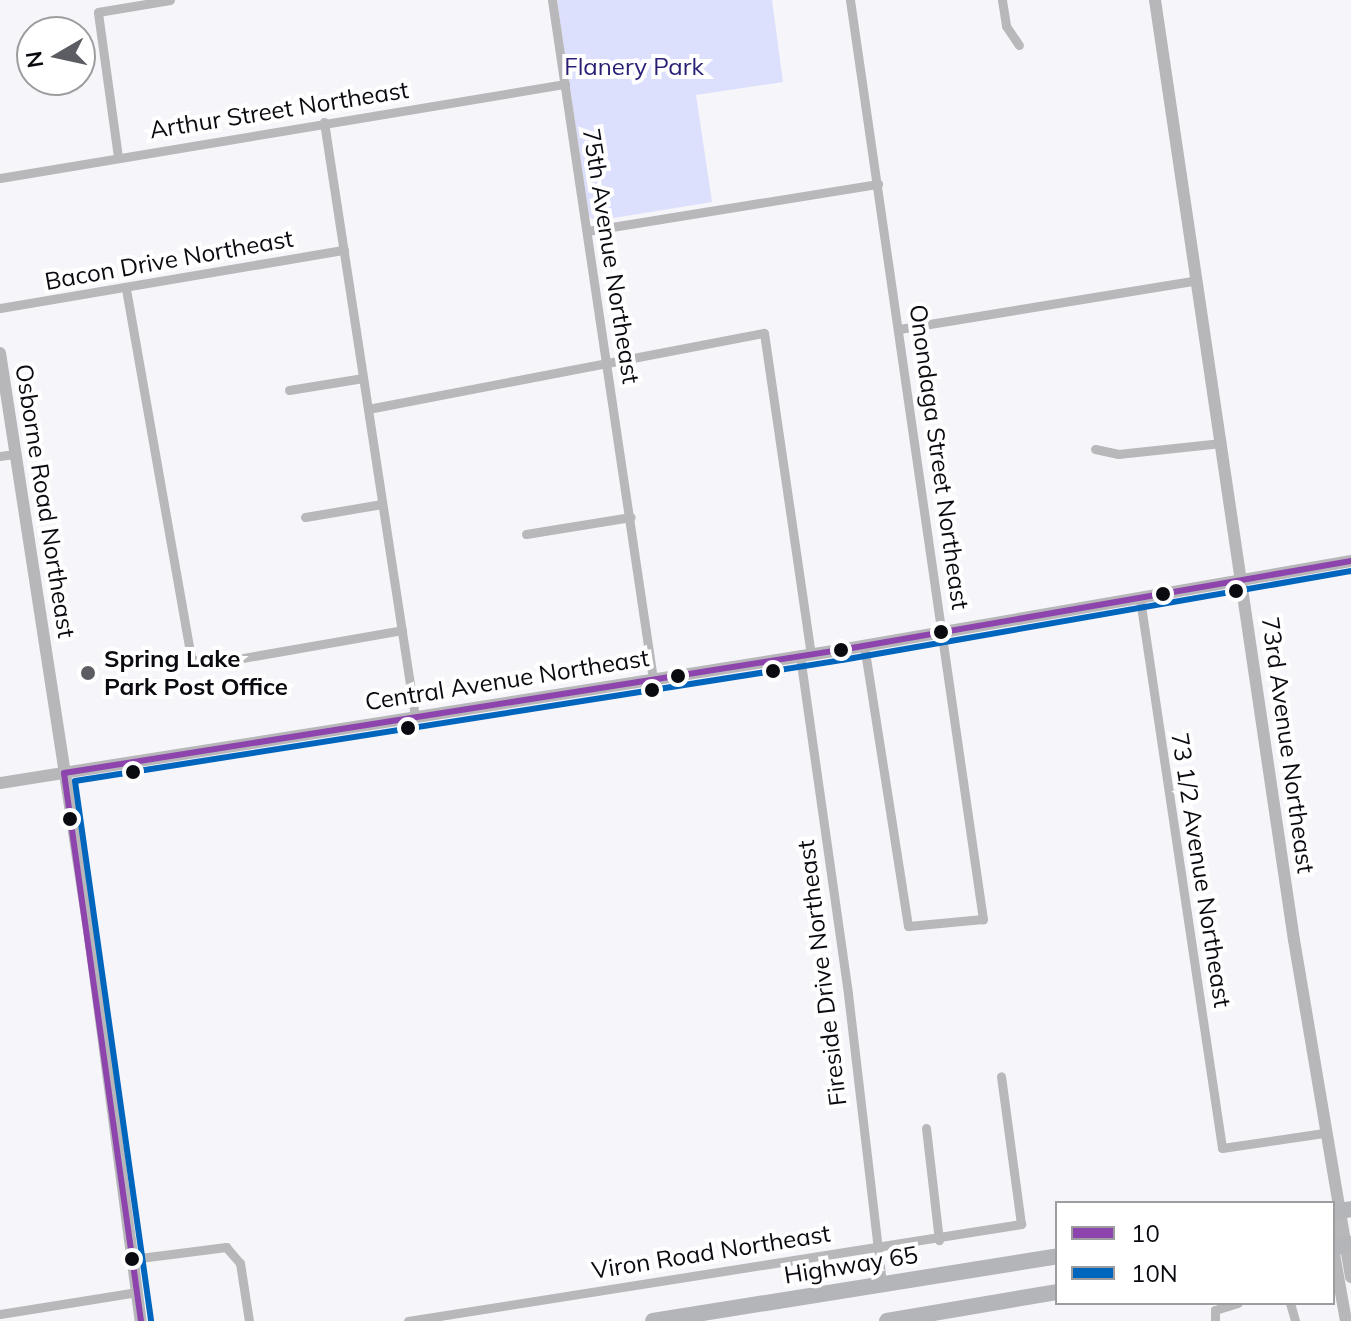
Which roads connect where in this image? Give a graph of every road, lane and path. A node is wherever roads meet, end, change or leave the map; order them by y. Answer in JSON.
{"nodes":[{"id":1,"x":170,"y":0,"type":"edge"},
{"id":2,"x":552,"y":0,"type":"edge"},
{"id":3,"x":850,"y":0,"type":"edge"},
{"id":4,"x":1002,"y":0,"type":"edge"},
{"id":5,"x":1155,"y":0,"type":"edge"},
{"id":6,"x":1019,"y":45,"type":"dead end"},
{"id":7,"x":565,"y":84,"type":"junction"},
{"id":8,"x":324,"y":122,"type":"junction"},
{"id":9,"x":118,"y":157,"type":"junction"},
{"id":10,"x":0,"y":178,"type":"edge"},
{"id":11,"x":878,"y":184,"type":"junction"},
{"id":12,"x":587,"y":231,"type":"junction"},
{"id":13,"x":344,"y":250,"type":"junction"},
{"id":14,"x":1197,"y":280,"type":"junction"},
{"id":15,"x":126,"y":289,"type":"junction"},
{"id":16,"x":0,"y":308,"type":"edge"},
{"id":17,"x":899,"y":329,"type":"junction"},
{"id":18,"x":0,"y":353,"type":"edge"},
{"id":19,"x":607,"y":364,"type":"junction"},
{"id":20,"x":363,"y":378,"type":"junction"},
{"id":21,"x":289,"y":390,"type":"dead end"},
{"id":22,"x":368,"y":409,"type":"junction"},
{"id":23,"x":1221,"y":443,"type":"junction"},
{"id":24,"x":1095,"y":449,"type":"dead end"},
{"id":25,"x":15,"y":454,"type":"junction"},
{"id":26,"x":0,"y":456,"type":"edge"},
{"id":27,"x":382,"y":504,"type":"junction"},
{"id":28,"x":305,"y":517,"type":"dead end"},
{"id":29,"x":631,"y":517,"type":"junction"},
{"id":30,"x":526,"y":534,"type":"dead end"},
{"id":31,"x":1351,"y":561,"type":"edge"},
{"id":32,"x":1242,"y":578,"type":"junction"},
{"id":33,"x":1140,"y":599,"type":"junction"},
{"id":34,"x":402,"y":630,"type":"junction"},
{"id":35,"x":943,"y":632,"type":"junction"},
{"id":36,"x":864,"y":646,"type":"junction"},
{"id":37,"x":805,"y":656,"type":"junction"},
{"id":38,"x":653,"y":679,"type":"junction"},
{"id":39,"x":415,"y":717,"type":"junction"},
{"id":40,"x":64,"y":773,"type":"junction"},
{"id":41,"x":0,"y":783,"type":"edge"},
{"id":42,"x":1001,"y":1076,"type":"dead end"},
{"id":43,"x":926,"y":1128,"type":"dead end"},
{"id":44,"x":1324,"y":1133,"type":"junction"},
{"id":45,"x":1340,"y":1211,"type":"edge"},
{"id":46,"x":939,"y":1240,"type":"junction"},
{"id":47,"x":875,"y":1246,"type":"junction"},
{"id":48,"x":1341,"y":1246,"type":"edge"},
{"id":49,"x":1055,"y":1256,"type":"edge"},
{"id":50,"x":132,"y":1259,"type":"junction"},
{"id":51,"x":1351,"y":1277,"type":"edge"},
{"id":52,"x":882,"y":1285,"type":"junction"},
{"id":53,"x":137,"y":1292,"type":"junction"},
{"id":54,"x":1055,"y":1292,"type":"edge"},
{"id":55,"x":1231,"y":1305,"type":"edge"},
{"id":56,"x":0,"y":1314,"type":"edge"},
{"id":57,"x":894,"y":1320,"type":"edge"},
{"id":58,"x":141,"y":1321,"type":"edge"},
{"id":59,"x":249,"y":1321,"type":"edge"},
{"id":60,"x":408,"y":1321,"type":"edge"},
{"id":61,"x":653,"y":1321,"type":"edge"},
{"id":62,"x":887,"y":1321,"type":"edge"},
{"id":63,"x":1215,"y":1321,"type":"edge"},
{"id":64,"x":1346,"y":1321,"type":"edge"}],
"edges":[{"from":1,"to":9,"type":"street"},
{"from":2,"to":7,"type":"street","name":"75th Avenue Northeast"},
{"from":3,"to":11,"type":"street","name":"Onondaga Street Northeast"},
{"from":4,"to":6,"type":"street"},
{"from":5,"to":14,"type":"street","name":"73rd Avenue Northeast"},
{"from":7,"to":8,"type":"street","name":"Arthur Street Northeast"},
{"from":7,"to":12,"type":"street","name":"75th Avenue Northeast"},
{"from":8,"to":9,"type":"street","name":"Arthur Street Northeast"},
{"from":8,"to":13,"type":"street"},
{"from":9,"to":10,"type":"street","name":"Arthur Street Northeast"},
{"from":11,"to":12,"type":"street"},
{"from":11,"to":17,"type":"street","name":"Onondaga Street Northeast"},
{"from":12,"to":19,"type":"street","name":"75th Avenue Northeast"},
{"from":13,"to":15,"type":"street","name":"Bacon Drive Northeast"},
{"from":13,"to":20,"type":"street"},
{"from":14,"to":17,"type":"street"},
{"from":14,"to":23,"type":"street","name":"73rd Avenue Northeast"},
{"from":15,"to":16,"type":"street","name":"Bacon Drive Northeast"},
{"from":15,"to":34,"type":"street"},
{"from":17,"to":35,"type":"street","name":"Onondaga Street Northeast"},
{"from":18,"to":25,"type":"street","name":"Osborne Road Northeast"},
{"from":19,"to":22,"type":"street"},
{"from":19,"to":29,"type":"street","name":"75th Avenue Northeast"},
{"from":19,"to":37,"type":"street","name":"Fireside Drive Northeast"},
{"from":20,"to":21,"type":"street"},
{"from":20,"to":22,"type":"street"},
{"from":22,"to":27,"type":"street"},
{"from":23,"to":24,"type":"street"},
{"from":23,"to":32,"type":"street","name":"73rd Avenue Northeast"},
{"from":25,"to":26,"type":"street"},
{"from":25,"to":40,"type":"street","name":"Osborne Road Northeast"},
{"from":27,"to":28,"type":"street"},
{"from":27,"to":34,"type":"street"},
{"from":29,"to":30,"type":"street"},
{"from":29,"to":38,"type":"street","name":"75th Avenue Northeast"},
{"from":31,"to":32,"type":"street","name":"Central Avenue Northeast"},
{"from":32,"to":33,"type":"street","name":"Central Avenue Northeast"},
{"from":32,"to":44,"type":"street","name":"73rd Avenue Northeast"},
{"from":33,"to":35,"type":"street","name":"Central Avenue Northeast"},
{"from":33,"to":44,"type":"street","name":"73 1/2 Avenue Northeast"},
{"from":34,"to":39,"type":"street"},
{"from":35,"to":36,"type":"street","name":"Central Avenue Northeast"},
{"from":35,"to":36,"type":"street","name":"Onondaga Street Northeast"},
{"from":36,"to":37,"type":"street","name":"Central Avenue Northeast"},
{"from":37,"to":38,"type":"street","name":"Central Avenue Northeast"},
{"from":37,"to":47,"type":"street","name":"Fireside Drive Northeast"},
{"from":38,"to":39,"type":"street","name":"Central Avenue Northeast"},
{"from":39,"to":40,"type":"street","name":"Central Avenue Northeast"},
{"from":40,"to":41,"type":"street","name":"Central Avenue Northeast"},
{"from":40,"to":50,"type":"street","name":"Osborne Road Northeast"},
{"from":42,"to":46,"type":"street","name":"Viron Road Northeast"},
{"from":43,"to":46,"type":"street"},
{"from":44,"to":45,"type":"street","name":"73rd Avenue Northeast"},
{"from":45,"to":48,"type":"street","name":"73rd Avenue Northeast"},
{"from":46,"to":47,"type":"street","name":"Viron Road Northeast"},
{"from":47,"to":52,"type":"street","name":"Fireside Drive Northeast"},
{"from":47,"to":60,"type":"street","name":"Viron Road Northeast"},
{"from":48,"to":51,"type":"street","name":"73rd Avenue Northeast"},
{"from":48,"to":64,"type":"street","name":"73rd Avenue Northeast"},
{"from":49,"to":52,"type":"highway","name":"Highway 65"},
{"from":50,"to":53,"type":"street","name":"Osborne Road Northeast"},
{"from":50,"to":59,"type":"street"},
{"from":52,"to":61,"type":"highway","name":"Highway 65"},
{"from":53,"to":56,"type":"street"},
{"from":53,"to":58,"type":"street","name":"Osborne Road Northeast"},
{"from":54,"to":57,"type":"highway"},
{"from":55,"to":63,"type":"street"},
{"from":57,"to":62,"type":"highway"}]}
